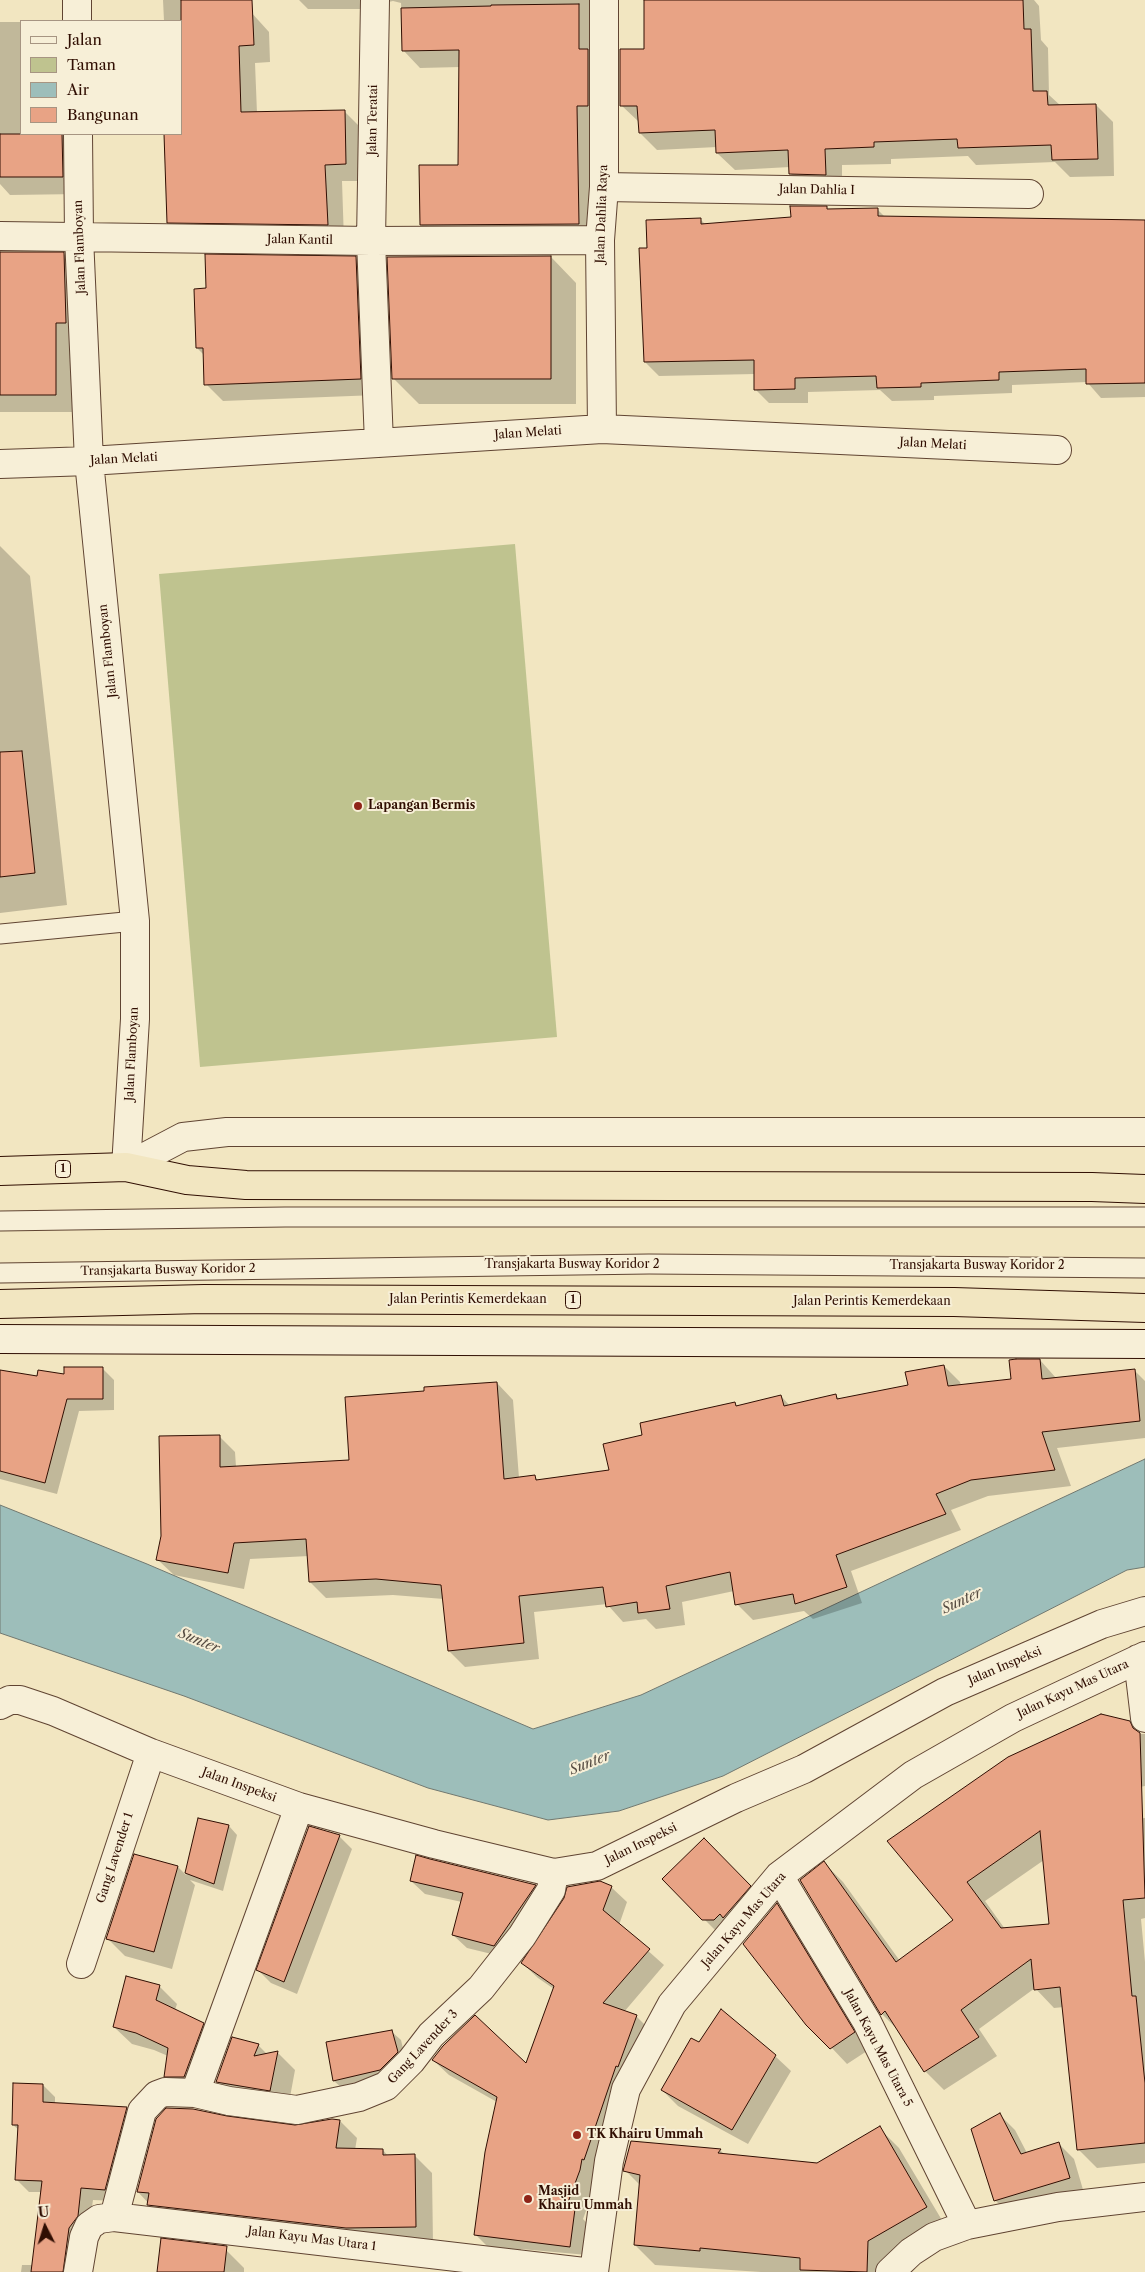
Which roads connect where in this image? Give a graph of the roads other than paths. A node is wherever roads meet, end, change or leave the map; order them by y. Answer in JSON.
{"nodes":[{"id":1,"x":77,"y":0,"type":"edge"},
{"id":2,"x":376,"y":0,"type":"edge"},
{"id":3,"x":604,"y":0,"type":"edge"},
{"id":4,"x":77,"y":20,"type":"edge"},
{"id":5,"x":78,"y":135,"type":"edge"},
{"id":6,"x":604,"y":187,"type":"junction"},
{"id":7,"x":1029,"y":194,"type":"dead end"},
{"id":8,"x":0,"y":236,"type":"edge"},
{"id":9,"x":79,"y":237,"type":"junction"},
{"id":10,"x":600,"y":240,"type":"junction"},
{"id":11,"x":371,"y":241,"type":"junction"},
{"id":12,"x":602,"y":429,"type":"junction"},
{"id":13,"x":379,"y":443,"type":"junction"},
{"id":14,"x":1057,"y":450,"type":"dead end"},
{"id":15,"x":89,"y":461,"type":"junction"},
{"id":16,"x":0,"y":464,"type":"edge"},
{"id":17,"x":135,"y":921,"type":"junction"},
{"id":18,"x":0,"y":934,"type":"edge"},
{"id":19,"x":1145,"y":1132,"type":"edge"},
{"id":20,"x":126,"y":1167,"type":"junction"},
{"id":21,"x":0,"y":1171,"type":"edge"},
{"id":22,"x":1145,"y":1189,"type":"edge"},
{"id":23,"x":1145,"y":1217,"type":"edge"},
{"id":24,"x":0,"y":1221,"type":"edge"},
{"id":25,"x":1145,"y":1268,"type":"edge"},
{"id":26,"x":0,"y":1273,"type":"edge"},
{"id":27,"x":0,"y":1304,"type":"edge"},
{"id":28,"x":1145,"y":1308,"type":"edge"},
{"id":29,"x":0,"y":1339,"type":"edge"},
{"id":30,"x":1145,"y":1344,"type":"edge"},
{"id":31,"x":1145,"y":1611,"type":"edge"},
{"id":32,"x":1142,"y":1657,"type":"edge"},
{"id":33,"x":0,"y":1705,"type":"edge"},
{"id":34,"x":1145,"y":1718,"type":"edge"},
{"id":35,"x":151,"y":1753,"type":"junction"},
{"id":36,"x":299,"y":1807,"type":"junction"},
{"id":37,"x":554,"y":1873,"type":"junction"},
{"id":38,"x":779,"y":1876,"type":"junction"},
{"id":39,"x":81,"y":1964,"type":"dead end"},
{"id":40,"x":195,"y":2093,"type":"junction"},
{"id":41,"x":1145,"y":2197,"type":"edge"},
{"id":42,"x":114,"y":2217,"type":"junction"},
{"id":43,"x":967,"y":2224,"type":"junction"},
{"id":44,"x":78,"y":2272,"type":"edge"},
{"id":45,"x":584,"y":2272,"type":"edge"},
{"id":46,"x":594,"y":2272,"type":"edge"},
{"id":47,"x":890,"y":2272,"type":"edge"}],
"edges":[{"from":1,"to":4,"type":"street"},
{"from":2,"to":11,"type":"street","name":"Jalan Teratai"},
{"from":3,"to":6,"type":"street","name":"Jalan Dahlia Raya"},
{"from":5,"to":9,"type":"street","name":"Jalan Flamboyan"},
{"from":6,"to":7,"type":"street","name":"Jalan Dahlia I"},
{"from":6,"to":10,"type":"street","name":"Jalan Dahlia Raya"},
{"from":8,"to":9,"type":"street","name":"Jalan Kantil"},
{"from":9,"to":11,"type":"street","name":"Jalan Kantil"},
{"from":9,"to":15,"type":"street","name":"Jalan Flamboyan"},
{"from":10,"to":11,"type":"street","name":"Jalan Kantil"},
{"from":10,"to":12,"type":"street","name":"Jalan Dahlia Raya"},
{"from":11,"to":13,"type":"street","name":"Jalan Teratai"},
{"from":12,"to":13,"type":"street","name":"Jalan Melati"},
{"from":12,"to":14,"type":"street","name":"Jalan Melati"},
{"from":13,"to":15,"type":"street","name":"Jalan Melati"},
{"from":15,"to":16,"type":"street","name":"Jalan Melati"},
{"from":15,"to":17,"type":"street","name":"Jalan Flamboyan"},
{"from":17,"to":18,"type":"lane"},
{"from":17,"to":20,"type":"street","name":"Jalan Flamboyan"},
{"from":19,"to":20,"type":"street"},
{"from":20,"to":21,"type":"highway","number":"1"},
{"from":20,"to":22,"type":"highway","number":"1"},
{"from":23,"to":24,"type":"lane"},
{"from":25,"to":26,"type":"lane","name":"Transjakarta Busway Koridor 2"},
{"from":27,"to":28,"type":"highway","name":"Jalan Perintis Kemerdekaan","number":"1"},
{"from":29,"to":30,"type":"street"},
{"from":31,"to":37,"type":"street","name":"Jalan Inspeksi"},
{"from":32,"to":34,"type":"street"},
{"from":32,"to":38,"type":"street","name":"Jalan Kayu Mas Utara"},
{"from":33,"to":35,"type":"street","name":"Jalan Inspeksi"},
{"from":35,"to":36,"type":"street","name":"Jalan Inspeksi"},
{"from":35,"to":39,"type":"street","name":"Gang Lavender 1"},
{"from":36,"to":37,"type":"street","name":"Jalan Inspeksi"},
{"from":36,"to":40,"type":"street"},
{"from":37,"to":40,"type":"street","name":"Gang Lavender 3"},
{"from":38,"to":43,"type":"street","name":"Jalan Kayu Mas Utara 5"},
{"from":38,"to":46,"type":"street","name":"Jalan Kayu Mas Utara"},
{"from":40,"to":42,"type":"street","name":"Gang Lavender 3"},
{"from":41,"to":43,"type":"street"},
{"from":42,"to":44,"type":"street","name":"Jalan Kayu Mas Utara 1"},
{"from":42,"to":45,"type":"street","name":"Jalan Kayu Mas Utara 1"},
{"from":43,"to":47,"type":"street"}]}
